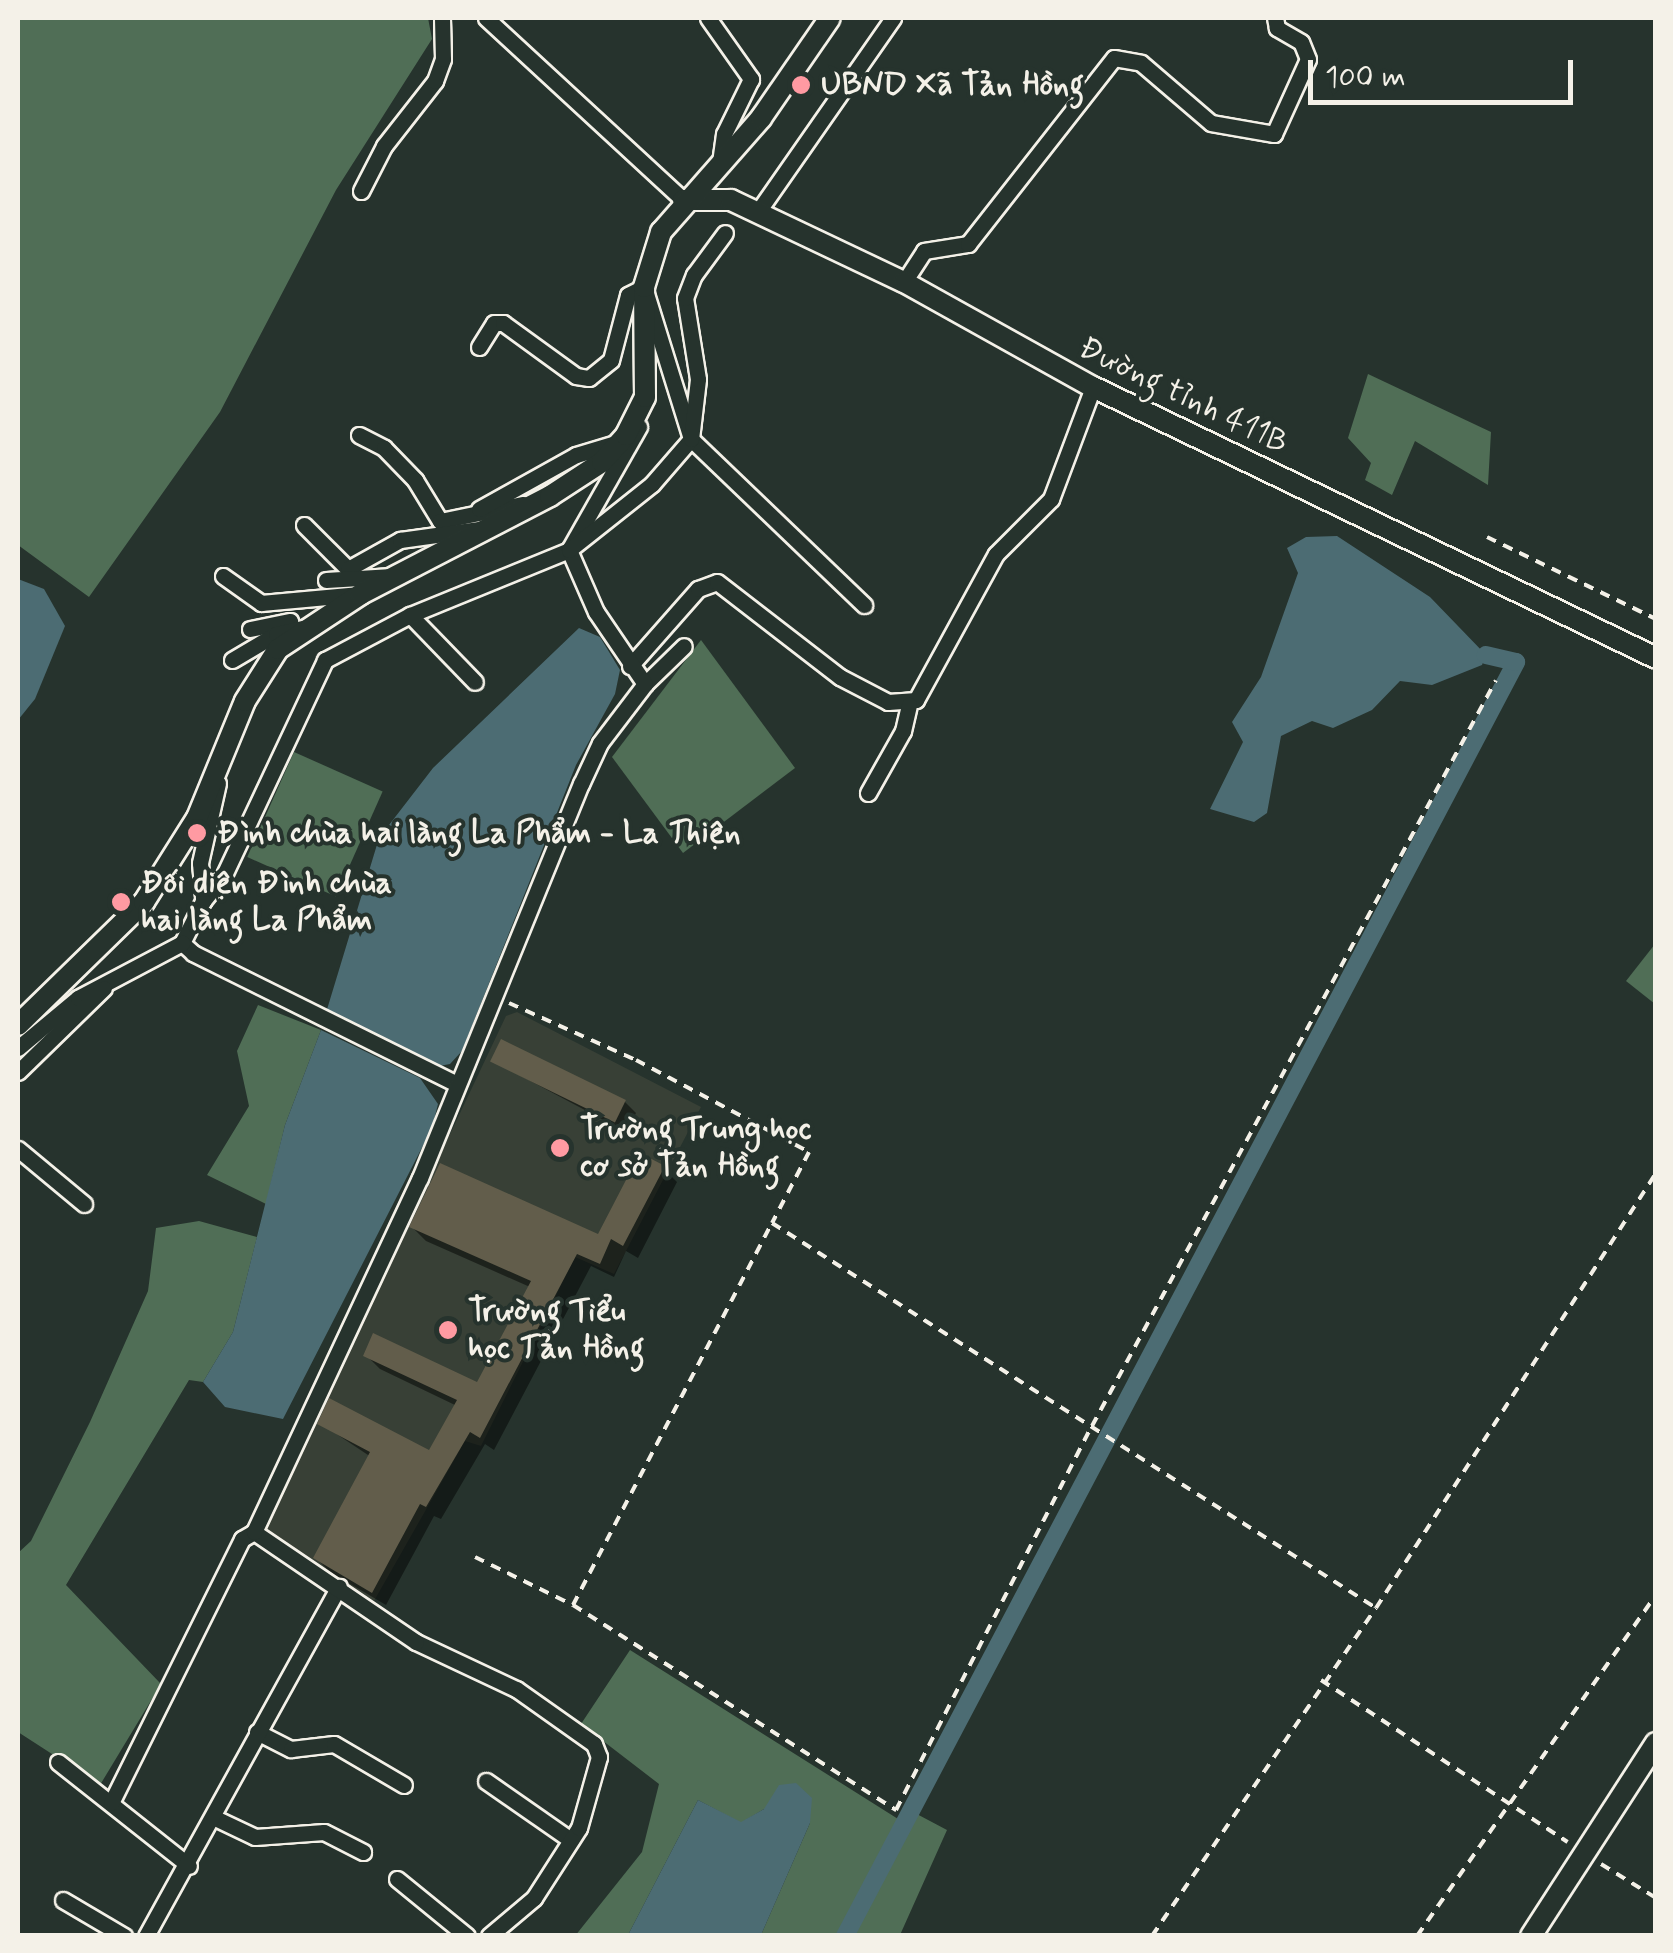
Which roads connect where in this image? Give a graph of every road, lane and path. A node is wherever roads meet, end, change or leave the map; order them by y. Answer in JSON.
{"nodes":[{"id":1,"x":442,"y":18,"type":"edge"},
{"id":2,"x":486,"y":18,"type":"edge"},
{"id":3,"x":708,"y":18,"type":"edge"},
{"id":4,"x":815,"y":18,"type":"edge"},
{"id":5,"x":830,"y":18,"type":"edge"},
{"id":6,"x":893,"y":18,"type":"edge"},
{"id":7,"x":1276,"y":18,"type":"edge"},
{"id":8,"x":810,"y":49,"type":"junction"},
{"id":9,"x":720,"y":163,"type":"junction"},
{"id":10,"x":361,"y":192,"type":"dead end"},
{"id":11,"x":683,"y":200,"type":"junction"},
{"id":12,"x":757,"y":213,"type":"junction"},
{"id":13,"x":725,"y":233,"type":"dead end"},
{"id":14,"x":904,"y":282,"type":"junction"},
{"id":15,"x":644,"y":287,"type":"junction"},
{"id":16,"x":480,"y":347,"type":"dead end"},
{"id":17,"x":1092,"y":387,"type":"junction"},
{"id":18,"x":640,"y":413,"type":"junction"},
{"id":19,"x":359,"y":435,"type":"dead end"},
{"id":20,"x":692,"y":438,"type":"junction"},
{"id":21,"x":619,"y":442,"type":"junction"},
{"id":22,"x":542,"y":501,"type":"junction"},
{"id":23,"x":467,"y":516,"type":"junction"},
{"id":24,"x":304,"y":526,"type":"dead end"},
{"id":25,"x":493,"y":527,"type":"junction"},
{"id":26,"x":1487,"y":536,"type":"dead end"},
{"id":27,"x":569,"y":550,"type":"junction"},
{"id":28,"x":223,"y":576,"type":"dead end"},
{"id":29,"x":396,"y":576,"type":"junction"},
{"id":30,"x":326,"y":580,"type":"dead end"},
{"id":31,"x":361,"y":594,"type":"junction"},
{"id":32,"x":864,"y":604,"type":"dead end"},
{"id":33,"x":410,"y":615,"type":"junction"},
{"id":34,"x":1656,"y":619,"type":"edge"},
{"id":35,"x":316,"y":622,"type":"junction"},
{"id":36,"x":250,"y":629,"type":"dead end"},
{"id":37,"x":684,"y":646,"type":"dead end"},
{"id":38,"x":1656,"y":658,"type":"edge"},
{"id":39,"x":232,"y":660,"type":"dead end"},
{"id":40,"x":630,"y":666,"type":"junction"},
{"id":41,"x":1496,"y":680,"type":"dead end"},
{"id":42,"x":475,"y":682,"type":"dead end"},
{"id":43,"x":644,"y":684,"type":"junction"},
{"id":44,"x":908,"y":704,"type":"junction"},
{"id":45,"x":222,"y":758,"type":"junction"},
{"id":46,"x":868,"y":793,"type":"dead end"},
{"id":47,"x":203,"y":900,"type":"junction"},
{"id":48,"x":182,"y":944,"type":"junction"},
{"id":49,"x":104,"y":988,"type":"junction"},
{"id":50,"x":496,"y":997,"type":"junction"},
{"id":51,"x":18,"y":1025,"type":"edge"},
{"id":52,"x":18,"y":1048,"type":"edge"},
{"id":53,"x":18,"y":1072,"type":"edge"},
{"id":54,"x":457,"y":1084,"type":"junction"},
{"id":55,"x":18,"y":1149,"type":"edge"},
{"id":56,"x":1656,"y":1173,"type":"edge"},
{"id":57,"x":84,"y":1204,"type":"dead end"},
{"id":58,"x":772,"y":1223,"type":"junction"},
{"id":59,"x":1092,"y":1426,"type":"junction"},
{"id":60,"x":254,"y":1532,"type":"junction"},
{"id":61,"x":474,"y":1557,"type":"dead end"},
{"id":62,"x":338,"y":1587,"type":"junction"},
{"id":63,"x":1656,"y":1595,"type":"edge"},
{"id":64,"x":574,"y":1605,"type":"junction"},
{"id":65,"x":1376,"y":1608,"type":"junction"},
{"id":66,"x":1322,"y":1680,"type":"junction"},
{"id":67,"x":257,"y":1732,"type":"junction"},
{"id":68,"x":1656,"y":1743,"type":"edge"},
{"id":69,"x":58,"y":1762,"type":"dead end"},
{"id":70,"x":486,"y":1781,"type":"dead end"},
{"id":71,"x":404,"y":1785,"type":"dead end"},
{"id":72,"x":111,"y":1804,"type":"junction"},
{"id":73,"x":1512,"y":1806,"type":"junction"},
{"id":74,"x":215,"y":1818,"type":"junction"},
{"id":75,"x":571,"y":1840,"type":"junction"},
{"id":76,"x":363,"y":1852,"type":"dead end"},
{"id":77,"x":1584,"y":1853,"type":"junction"},
{"id":78,"x":188,"y":1866,"type":"junction"},
{"id":79,"x":397,"y":1879,"type":"dead end"},
{"id":80,"x":1656,"y":1898,"type":"edge"},
{"id":81,"x":63,"y":1900,"type":"dead end"},
{"id":82,"x":124,"y":1936,"type":"edge"},
{"id":83,"x":146,"y":1936,"type":"edge"},
{"id":84,"x":466,"y":1936,"type":"edge"},
{"id":85,"x":489,"y":1936,"type":"edge"},
{"id":86,"x":1152,"y":1936,"type":"edge"},
{"id":87,"x":1417,"y":1936,"type":"edge"},
{"id":88,"x":1531,"y":1936,"type":"edge"}],
"edges":[{"from":1,"to":10,"type":"street"},
{"from":2,"to":11,"type":"street"},
{"from":3,"to":9,"type":"street"},
{"from":4,"to":8,"type":"street"},
{"from":5,"to":8,"type":"main road"},
{"from":6,"to":12,"type":"street"},
{"from":7,"to":14,"type":"street"},
{"from":8,"to":9,"type":"main road"},
{"from":9,"to":11,"type":"main road"},
{"from":11,"to":12,"type":"main road","name":"Đường tỉnh 411B"},
{"from":11,"to":15,"type":"main road"},
{"from":12,"to":14,"type":"main road","name":"Đường tỉnh 411B"},
{"from":13,"to":20,"type":"street"},
{"from":14,"to":17,"type":"main road","name":"Đường tỉnh 411B"},
{"from":15,"to":16,"type":"street"},
{"from":15,"to":18,"type":"main road"},
{"from":15,"to":20,"type":"street"},
{"from":17,"to":38,"type":"main road","name":"Đường tỉnh 411B"},
{"from":17,"to":44,"type":"street"},
{"from":18,"to":21,"type":"main road"},
{"from":18,"to":27,"type":"street"},
{"from":19,"to":23,"type":"street"},
{"from":20,"to":27,"type":"street"},
{"from":20,"to":32,"type":"street"},
{"from":21,"to":22,"type":"main road"},
{"from":21,"to":23,"type":"street"},
{"from":22,"to":23,"type":"street"},
{"from":22,"to":25,"type":"main road"},
{"from":24,"to":25,"type":"street"},
{"from":25,"to":29,"type":"main road"},
{"from":26,"to":34,"type":"path"},
{"from":27,"to":33,"type":"street"},
{"from":27,"to":40,"type":"street"},
{"from":28,"to":31,"type":"street"},
{"from":29,"to":30,"type":"street"},
{"from":29,"to":31,"type":"main road"},
{"from":31,"to":35,"type":"main road"},
{"from":33,"to":42,"type":"street"},
{"from":33,"to":47,"type":"street"},
{"from":35,"to":36,"type":"street"},
{"from":35,"to":39,"type":"street"},
{"from":35,"to":45,"type":"main road"},
{"from":37,"to":43,"type":"street"},
{"from":40,"to":43,"type":"street"},
{"from":40,"to":44,"type":"street"},
{"from":41,"to":59,"type":"path"},
{"from":43,"to":50,"type":"street"},
{"from":44,"to":46,"type":"street"},
{"from":45,"to":47,"type":"street"},
{"from":45,"to":51,"type":"main road"},
{"from":47,"to":48,"type":"street"},
{"from":48,"to":49,"type":"street"},
{"from":48,"to":54,"type":"street"},
{"from":49,"to":52,"type":"street"},
{"from":49,"to":53,"type":"street"},
{"from":50,"to":54,"type":"street"},
{"from":50,"to":58,"type":"path"},
{"from":54,"to":60,"type":"street"},
{"from":55,"to":57,"type":"street"},
{"from":56,"to":65,"type":"path"},
{"from":58,"to":59,"type":"path"},
{"from":58,"to":64,"type":"path"},
{"from":59,"to":64,"type":"path"},
{"from":59,"to":65,"type":"path"},
{"from":60,"to":62,"type":"street"},
{"from":60,"to":72,"type":"street"},
{"from":61,"to":64,"type":"path"},
{"from":62,"to":67,"type":"street"},
{"from":62,"to":75,"type":"street"},
{"from":63,"to":73,"type":"path"},
{"from":65,"to":66,"type":"path"},
{"from":66,"to":73,"type":"path"},
{"from":66,"to":86,"type":"path"},
{"from":67,"to":71,"type":"street"},
{"from":67,"to":74,"type":"street"},
{"from":68,"to":77,"type":"main road"},
{"from":69,"to":72,"type":"street"},
{"from":70,"to":75,"type":"street"},
{"from":72,"to":78,"type":"street"},
{"from":73,"to":77,"type":"path"},
{"from":73,"to":87,"type":"path"},
{"from":74,"to":76,"type":"street"},
{"from":74,"to":78,"type":"street"},
{"from":75,"to":85,"type":"street"},
{"from":77,"to":80,"type":"path"},
{"from":77,"to":88,"type":"main road"},
{"from":78,"to":83,"type":"street"},
{"from":79,"to":84,"type":"street"},
{"from":81,"to":82,"type":"street"}]}
